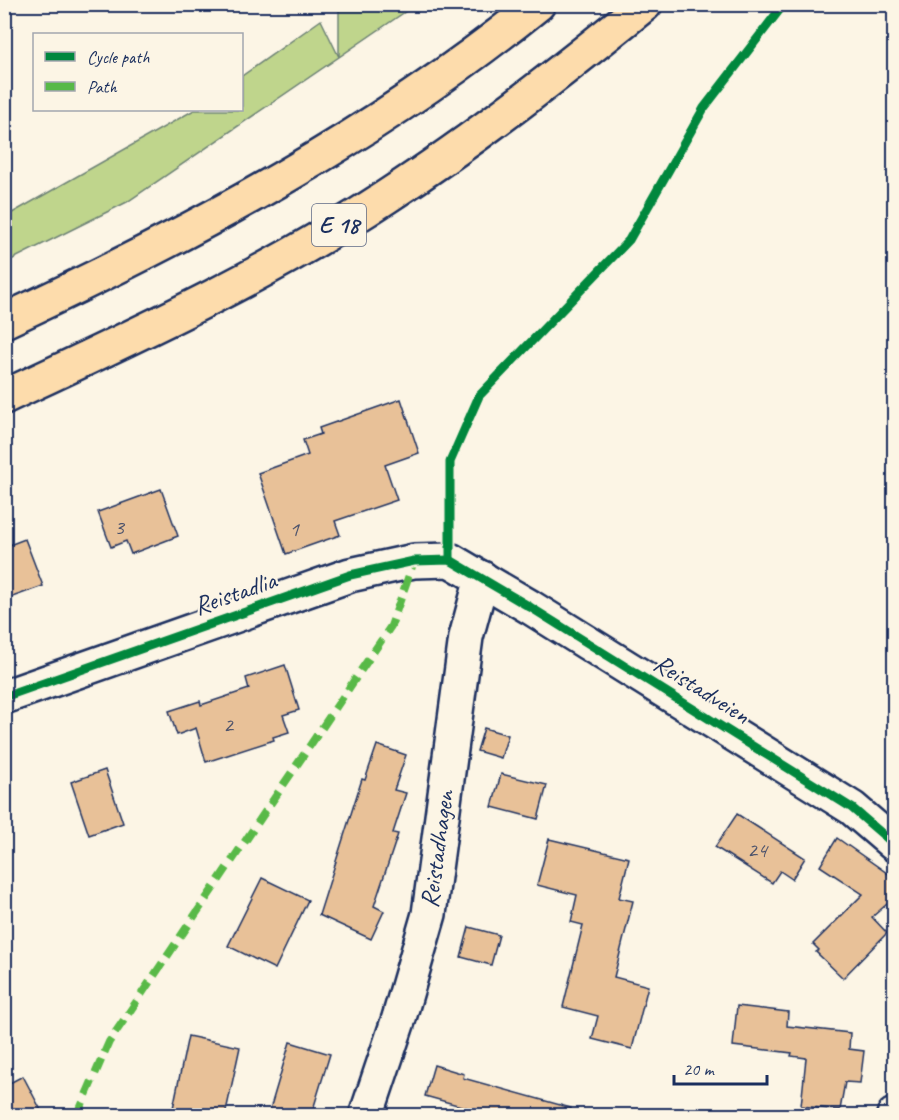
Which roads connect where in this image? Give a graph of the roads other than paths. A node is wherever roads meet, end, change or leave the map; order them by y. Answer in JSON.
{"nodes":[{"id":1,"x":538,"y":4,"type":"edge"},
{"id":2,"x":645,"y":4,"type":"edge"},
{"id":3,"x":4,"y":321,"type":"edge"},
{"id":4,"x":4,"y":397,"type":"edge"},
{"id":5,"x":482,"y":578,"type":"junction"},
{"id":6,"x":4,"y":697,"type":"edge"},
{"id":7,"x":894,"y":844,"type":"edge"},
{"id":8,"x":366,"y":1116,"type":"edge"}],
"edges":[{"from":1,"to":3,"type":"highway"},
{"from":2,"to":4,"type":"highway","number":"E 18"},
{"from":5,"to":6,"type":"street","name":"Reistadlia"},
{"from":5,"to":7,"type":"street","name":"Reistadveien"},
{"from":5,"to":8,"type":"street","name":"Reistadhagen"}]}
